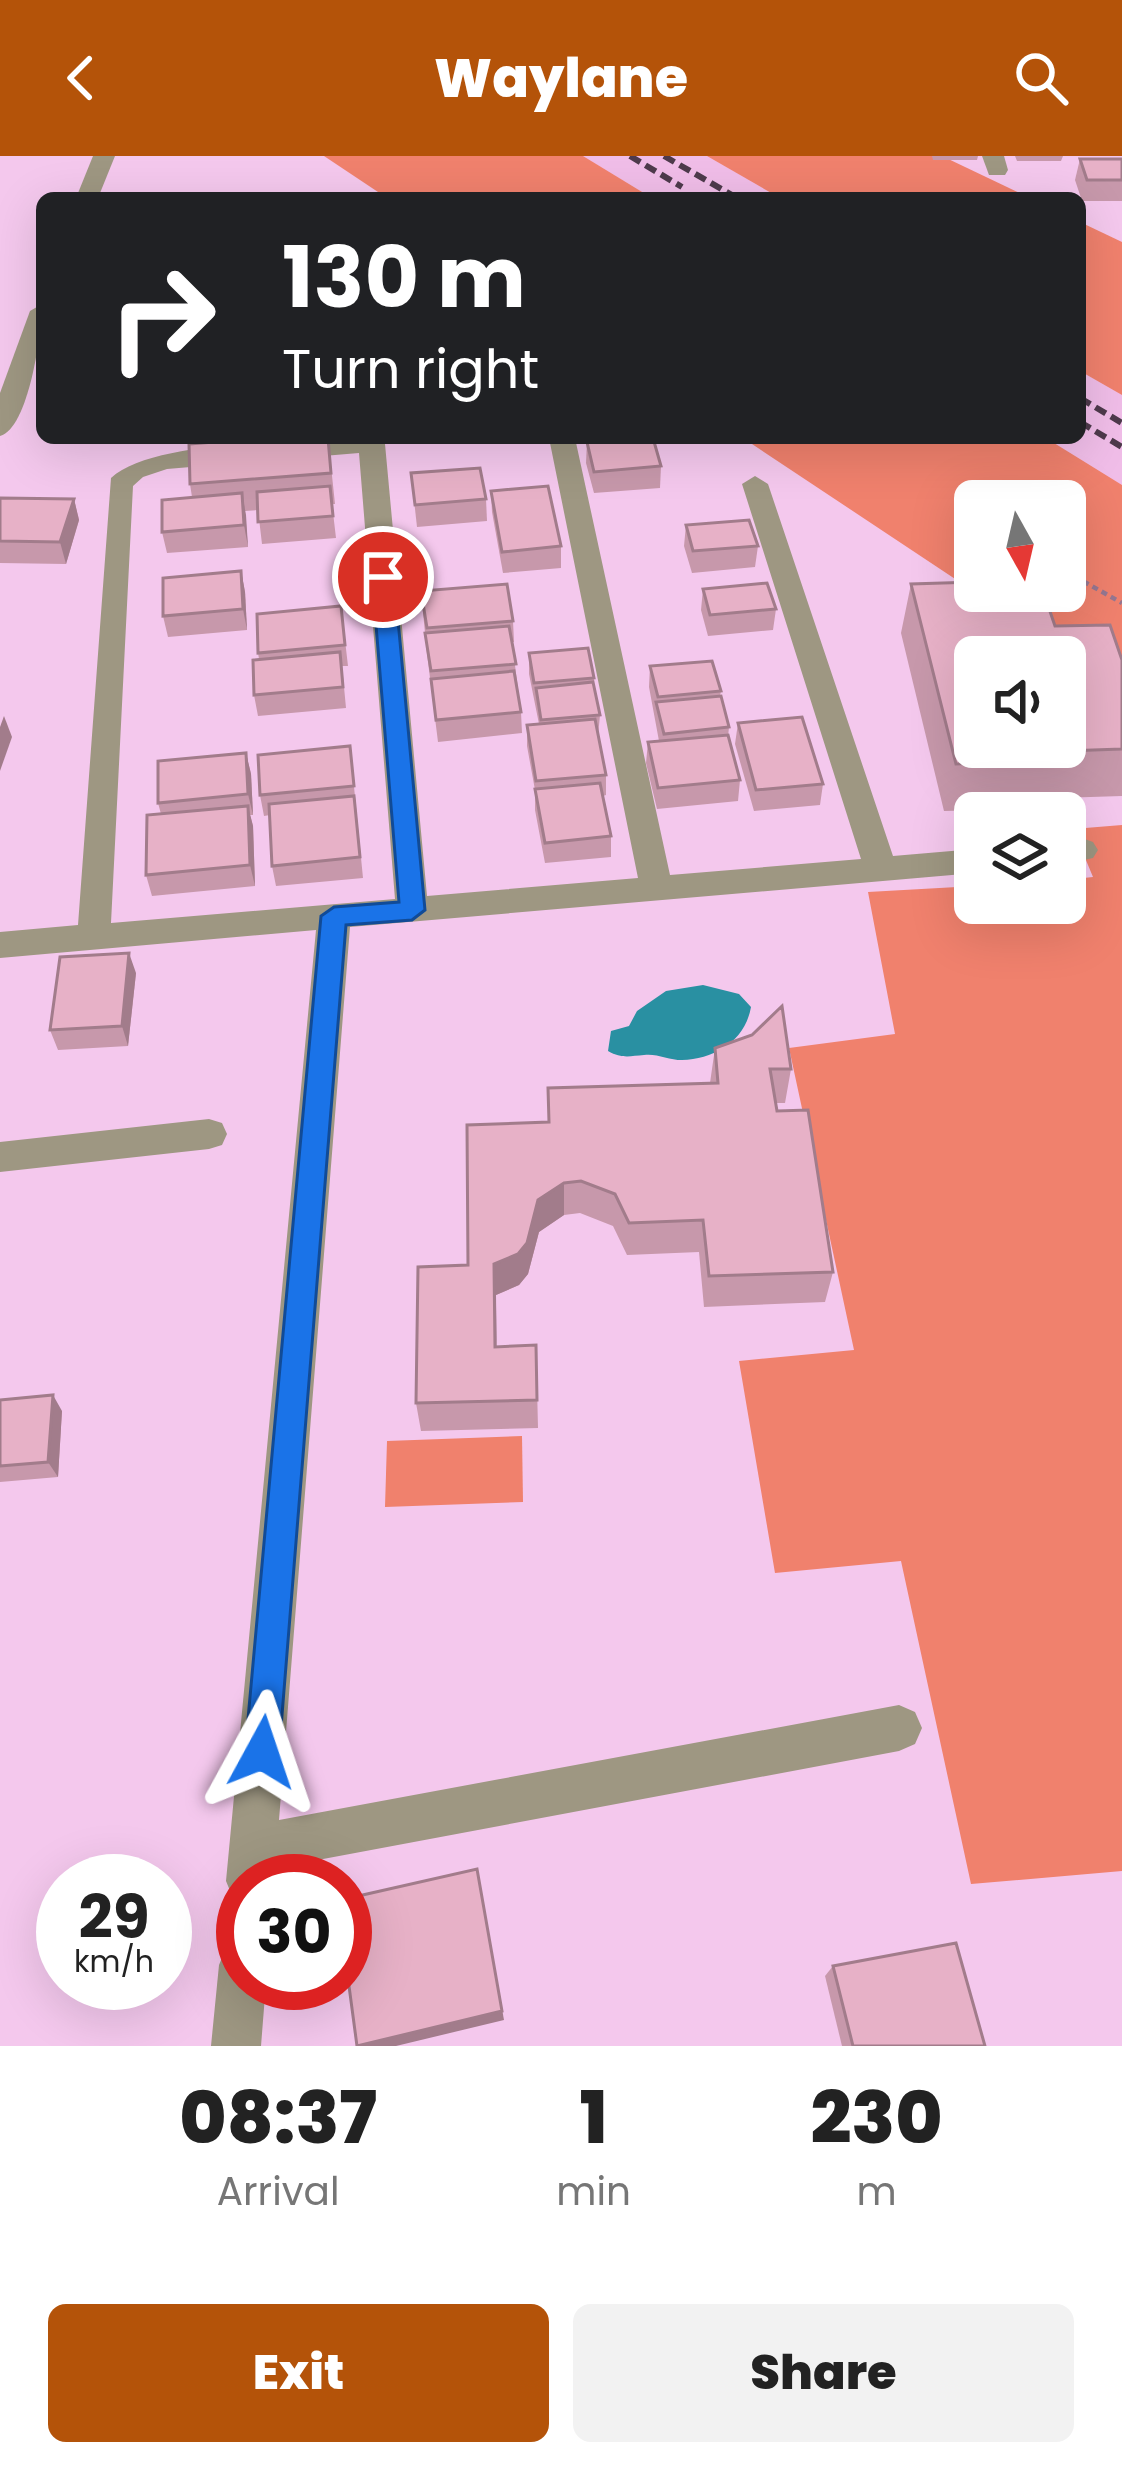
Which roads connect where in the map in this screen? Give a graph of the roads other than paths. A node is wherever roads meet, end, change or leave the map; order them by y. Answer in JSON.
{"nodes":[{"id":1,"x":104,"y":156,"type":"edge"},
{"id":2,"x":89,"y":192,"type":"edge"},
{"id":3,"x":36,"y":330,"type":"edge"},
{"id":4,"x":0,"y":428,"type":"edge"},
{"id":5,"x":340,"y":444,"type":"edge"},
{"id":6,"x":371,"y":444,"type":"edge"},
{"id":7,"x":563,"y":444,"type":"edge"},
{"id":8,"x":755,"y":484,"type":"dead end"},
{"id":9,"x":954,"y":863,"type":"edge"},
{"id":10,"x":881,"y":870,"type":"junction"},
{"id":11,"x":657,"y":889,"type":"junction"},
{"id":12,"x":412,"y":910,"type":"junction"},
{"id":13,"x":334,"y":916,"type":"junction"},
{"id":14,"x":94,"y":937,"type":"junction"},
{"id":15,"x":0,"y":945,"type":"edge"},
{"id":16,"x":209,"y":1134,"type":"dead end"},
{"id":17,"x":0,"y":1157,"type":"edge"},
{"id":18,"x":899,"y":1728,"type":"dead end"},
{"id":19,"x":253,"y":1854,"type":"edge"},
{"id":20,"x":300,"y":1854,"type":"edge"},
{"id":21,"x":239,"y":2010,"type":"edge"},
{"id":22,"x":236,"y":2046,"type":"edge"}],
"edges":[{"from":1,"to":2,"type":"street"},
{"from":3,"to":4,"type":"street"},
{"from":5,"to":14,"type":"street"},
{"from":6,"to":12,"type":"street"},
{"from":7,"to":11,"type":"street"},
{"from":8,"to":10,"type":"street"},
{"from":9,"to":10,"type":"street"},
{"from":10,"to":11,"type":"street"},
{"from":11,"to":12,"type":"street"},
{"from":12,"to":13,"type":"street"},
{"from":13,"to":14,"type":"street"},
{"from":13,"to":19,"type":"street"},
{"from":14,"to":15,"type":"street"},
{"from":16,"to":17,"type":"street"},
{"from":18,"to":20,"type":"street"},
{"from":21,"to":22,"type":"street"}]}
